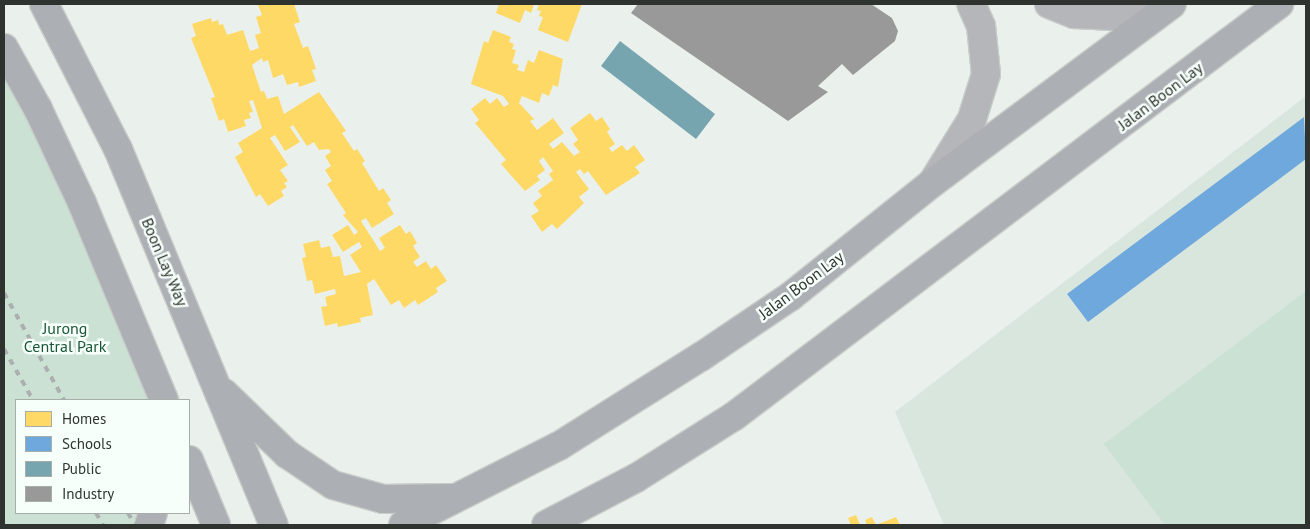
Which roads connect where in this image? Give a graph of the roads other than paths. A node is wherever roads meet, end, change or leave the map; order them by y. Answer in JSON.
{"nodes":[{"id":1,"x":44,"y":4,"type":"edge"},
{"id":2,"x":970,"y":4,"type":"edge"},
{"id":3,"x":1049,"y":4,"type":"edge"},
{"id":4,"x":1279,"y":4,"type":"edge"},
{"id":5,"x":1162,"y":11,"type":"edge"},
{"id":6,"x":4,"y":48,"type":"edge"},
{"id":7,"x":932,"y":183,"type":"junction"},
{"id":8,"x":217,"y":386,"type":"junction"},
{"id":9,"x":164,"y":399,"type":"edge"},
{"id":10,"x":190,"y":462,"type":"edge"},
{"id":11,"x":456,"y":498,"type":"junction"},
{"id":12,"x":591,"y":500,"type":"junction"},
{"id":13,"x":216,"y":525,"type":"edge"},
{"id":14,"x":274,"y":525,"type":"edge"},
{"id":15,"x":404,"y":525,"type":"edge"},
{"id":16,"x":546,"y":525,"type":"edge"},
{"id":17,"x":566,"y":525,"type":"edge"}],
"edges":[{"from":1,"to":8,"type":"main road","name":"Boon Lay Way"},
{"from":2,"to":7,"type":"street"},
{"from":3,"to":5,"type":"street"},
{"from":4,"to":12,"type":"main road","name":"Jalan Boon Lay"},
{"from":5,"to":7,"type":"main road","name":"Jalan Boon Lay"},
{"from":6,"to":9,"type":"main road"},
{"from":7,"to":11,"type":"main road","name":"Jalan Boon Lay"},
{"from":8,"to":11,"type":"main road"},
{"from":8,"to":14,"type":"main road","name":"Boon Lay Way"},
{"from":10,"to":13,"type":"main road"},
{"from":11,"to":15,"type":"main road","name":"Jalan Boon Lay"},
{"from":12,"to":16,"type":"main road","name":"Jalan Boon Lay"},
{"from":12,"to":17,"type":"main road"}]}
